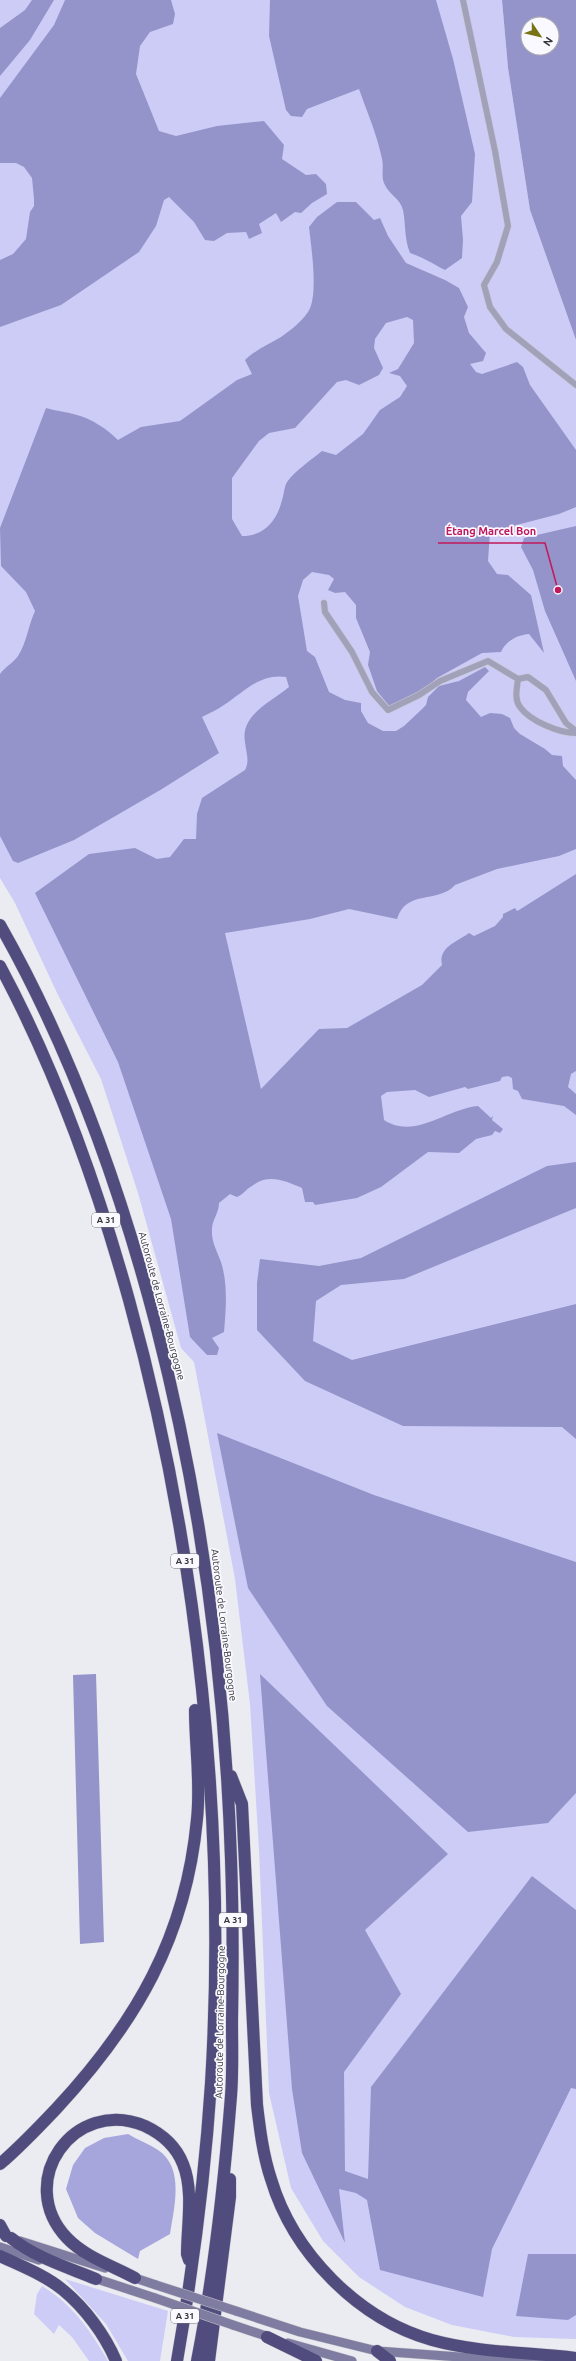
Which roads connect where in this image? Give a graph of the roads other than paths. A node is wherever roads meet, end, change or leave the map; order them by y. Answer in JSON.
{"nodes":[{"id":1,"x":463,"y":0,"type":"edge"},
{"id":2,"x":576,"y":384,"type":"edge"},
{"id":3,"x":324,"y":603,"type":"dead end"},
{"id":4,"x":518,"y":679,"type":"junction"},
{"id":5,"x":576,"y":732,"type":"edge"},
{"id":6,"x":0,"y":926,"type":"edge"},
{"id":7,"x":0,"y":966,"type":"edge"},
{"id":8,"x":195,"y":1637,"type":"junction"},
{"id":9,"x":228,"y":1766,"type":"junction"},
{"id":10,"x":231,"y":2094,"type":"junction"},
{"id":11,"x":0,"y":2164,"type":"edge"},
{"id":12,"x":0,"y":2225,"type":"edge"},
{"id":13,"x":6,"y":2236,"type":"edge"},
{"id":14,"x":0,"y":2247,"type":"edge"},
{"id":15,"x":0,"y":2256,"type":"edge"},
{"id":16,"x":192,"y":2271,"type":"junction"},
{"id":17,"x":135,"y":2278,"type":"junction"},
{"id":18,"x":96,"y":2279,"type":"junction"},
{"id":19,"x":267,"y":2337,"type":"junction"},
{"id":20,"x":377,"y":2351,"type":"junction"},
{"id":21,"x":576,"y":2359,"type":"edge"},
{"id":22,"x":116,"y":2361,"type":"edge"},
{"id":23,"x":177,"y":2361,"type":"edge"},
{"id":24,"x":197,"y":2361,"type":"edge"},
{"id":25,"x":209,"y":2361,"type":"edge"},
{"id":26,"x":316,"y":2361,"type":"edge"},
{"id":27,"x":352,"y":2361,"type":"edge"},
{"id":28,"x":390,"y":2361,"type":"edge"}],
"edges":[{"from":1,"to":2,"type":"street"},
{"from":3,"to":4,"type":"street"},
{"from":4,"to":5,"type":"street"},
{"from":4,"to":5,"type":"street"},
{"from":6,"to":9,"type":"highway","name":"Autoroute de Lorraine-Bourgogne","number":"A 31"},
{"from":7,"to":8,"type":"highway","name":"Autoroute de Lorraine-Bourgogne","number":"A 31"},
{"from":8,"to":11,"type":"highway"},
{"from":8,"to":16,"type":"highway","name":"Autoroute de Lorraine-Bourgogne","number":"A 31"},
{"from":9,"to":10,"type":"highway","name":"Autoroute de Lorraine-Bourgogne","number":"A 31"},
{"from":9,"to":21,"type":"highway"},
{"from":10,"to":24,"type":"highway","name":"Autoroute de Lorraine-Bourgogne","number":"A 31"},
{"from":10,"to":25,"type":"highway"},
{"from":12,"to":13,"type":"highway"},
{"from":13,"to":17,"type":"main road"},
{"from":13,"to":18,"type":"highway"},
{"from":14,"to":18,"type":"main road"},
{"from":15,"to":22,"type":"highway"},
{"from":16,"to":17,"type":"highway"},
{"from":16,"to":23,"type":"highway","name":"Autoroute de Lorraine-Bourgogne","number":"A 31"},
{"from":17,"to":20,"type":"main road","bridge":true},
{"from":18,"to":19,"type":"main road","bridge":true},
{"from":19,"to":26,"type":"highway"},
{"from":19,"to":27,"type":"main road"},
{"from":20,"to":21,"type":"main road"},
{"from":20,"to":28,"type":"highway"}]}
